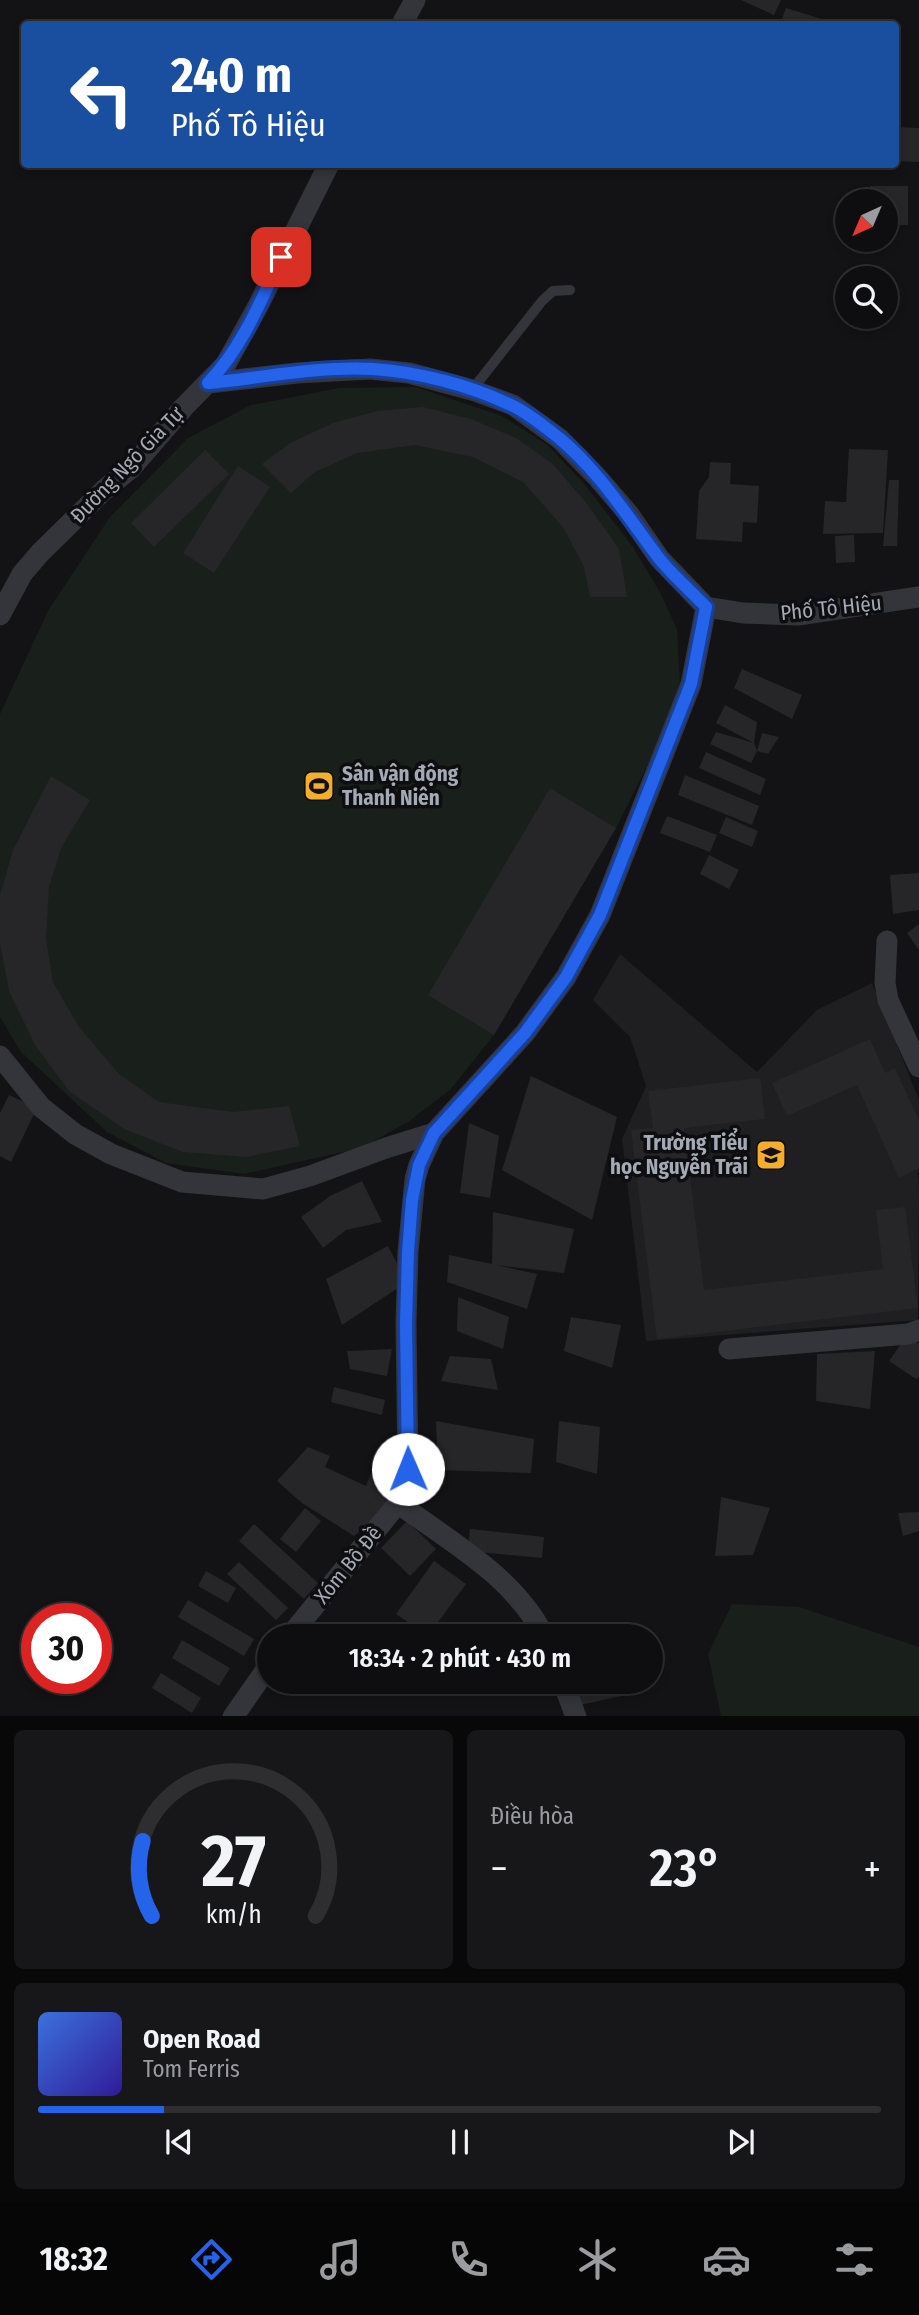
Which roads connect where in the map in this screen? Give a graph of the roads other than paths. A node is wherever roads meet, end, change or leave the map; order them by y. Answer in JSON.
{"nodes":[{"id":1,"x":415,"y":0,"type":"edge"},
{"id":2,"x":404,"y":21,"type":"edge"},
{"id":3,"x":327,"y":168,"type":"edge"},
{"id":4,"x":570,"y":290,"type":"dead end"},
{"id":5,"x":208,"y":383,"type":"junction"},
{"id":6,"x":472,"y":390,"type":"junction"},
{"id":7,"x":919,"y":597,"type":"edge"},
{"id":8,"x":706,"y":607,"type":"junction"},
{"id":9,"x":0,"y":615,"type":"edge"},
{"id":10,"x":887,"y":941,"type":"dead end"},
{"id":11,"x":0,"y":1056,"type":"edge"},
{"id":12,"x":919,"y":1067,"type":"edge"},
{"id":13,"x":434,"y":1133,"type":"junction"},
{"id":14,"x":919,"y":1330,"type":"edge"},
{"id":15,"x":730,"y":1349,"type":"dead end"},
{"id":16,"x":398,"y":1503,"type":"junction"},
{"id":17,"x":300,"y":1624,"type":"edge"},
{"id":18,"x":538,"y":1624,"type":"edge"},
{"id":19,"x":257,"y":1683,"type":"edge"},
{"id":20,"x":567,"y":1694,"type":"edge"},
{"id":21,"x":234,"y":1716,"type":"edge"},
{"id":22,"x":576,"y":1716,"type":"edge"}],
"edges":[{"from":1,"to":2,"type":"street"},
{"from":3,"to":5,"type":"street","name":"Đường Ngô Gia Tự"},
{"from":4,"to":6,"type":"lane"},
{"from":5,"to":6,"type":"street"},
{"from":5,"to":9,"type":"street","name":"Đường Ngô Gia Tự"},
{"from":6,"to":8,"type":"street"},
{"from":7,"to":8,"type":"street","name":"Phố Tô Hiệu"},
{"from":8,"to":13,"type":"street","name":"Xóm Bồ Đề"},
{"from":10,"to":12,"type":"street"},
{"from":11,"to":13,"type":"street"},
{"from":13,"to":16,"type":"street","name":"Xóm Bồ Đề"},
{"from":14,"to":15,"type":"street"},
{"from":16,"to":17,"type":"street","name":"Xóm Bồ Đề"},
{"from":16,"to":18,"type":"street"},
{"from":19,"to":21,"type":"street"},
{"from":20,"to":22,"type":"street"}]}
